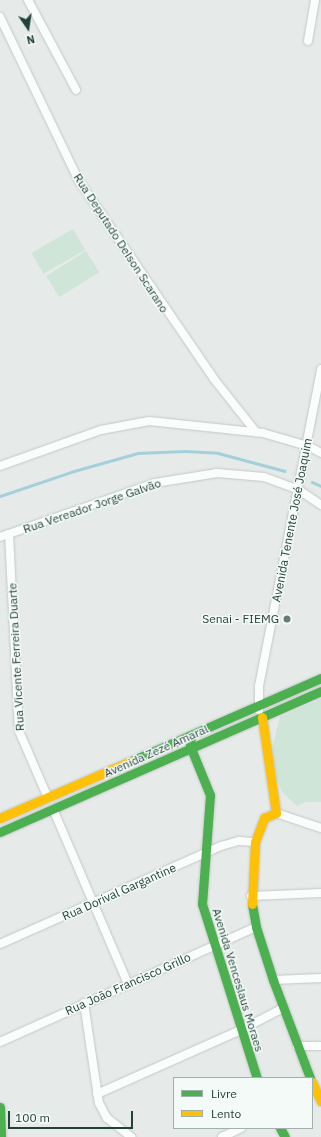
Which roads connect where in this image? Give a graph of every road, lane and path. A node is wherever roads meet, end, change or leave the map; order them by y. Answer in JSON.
{"nodes":[{"id":1,"x":28,"y":0,"type":"edge"},
{"id":2,"x":315,"y":0,"type":"edge"},
{"id":3,"x":0,"y":17,"type":"edge"},
{"id":4,"x":308,"y":41,"type":"dead end"},
{"id":5,"x":76,"y":90,"type":"dead end"},
{"id":6,"x":321,"y":369,"type":"edge"},
{"id":7,"x":256,"y":432,"type":"junction"},
{"id":8,"x":308,"y":446,"type":"junction"},
{"id":9,"x":321,"y":453,"type":"edge"},
{"id":10,"x":0,"y":466,"type":"edge"},
{"id":11,"x":299,"y":490,"type":"junction"},
{"id":12,"x":321,"y":505,"type":"edge"},
{"id":13,"x":10,"y":534,"type":"junction"},
{"id":14,"x":0,"y":537,"type":"edge"},
{"id":15,"x":321,"y":678,"type":"edge"},
{"id":16,"x":321,"y":691,"type":"edge"},
{"id":17,"x":258,"y":706,"type":"junction"},
{"id":18,"x":262,"y":717,"type":"junction"},
{"id":19,"x":191,"y":735,"type":"junction"},
{"id":20,"x":191,"y":749,"type":"junction"},
{"id":21,"x":48,"y":798,"type":"junction"},
{"id":22,"x":53,"y":809,"type":"junction"},
{"id":23,"x":276,"y":813,"type":"junction"},
{"id":24,"x":0,"y":818,"type":"edge"},
{"id":25,"x":321,"y":828,"type":"edge"},
{"id":26,"x":0,"y":832,"type":"edge"},
{"id":27,"x":255,"y":842,"type":"junction"},
{"id":28,"x":206,"y":853,"type":"junction"},
{"id":29,"x":321,"y":893,"type":"edge"},
{"id":30,"x":251,"y":896,"type":"junction"},
{"id":31,"x":94,"y":903,"type":"junction"},
{"id":32,"x":256,"y":927,"type":"junction"},
{"id":33,"x":0,"y":944,"type":"edge"},
{"id":34,"x":215,"y":946,"type":"junction"},
{"id":35,"x":321,"y":978,"type":"edge"},
{"id":36,"x":273,"y":980,"type":"junction"},
{"id":37,"x":128,"y":984,"type":"junction"},
{"id":38,"x":84,"y":1003,"type":"junction"},
{"id":39,"x":283,"y":1008,"type":"junction"},
{"id":40,"x":241,"y":1030,"type":"junction"},
{"id":41,"x":0,"y":1042,"type":"edge"},
{"id":42,"x":296,"y":1046,"type":"junction"},
{"id":43,"x":321,"y":1046,"type":"edge"},
{"id":44,"x":257,"y":1077,"type":"edge"},
{"id":45,"x":310,"y":1077,"type":"edge"},
{"id":46,"x":313,"y":1085,"type":"edge"},
{"id":47,"x":97,"y":1094,"type":"junction"},
{"id":48,"x":318,"y":1100,"type":"edge"},
{"id":49,"x":0,"y":1107,"type":"edge"},
{"id":50,"x":239,"y":1129,"type":"edge"},
{"id":51,"x":1,"y":1137,"type":"edge"},
{"id":52,"x":131,"y":1137,"type":"edge"},
{"id":53,"x":222,"y":1137,"type":"edge"}],
"edges":[{"from":1,"to":5,"type":"street"},
{"from":2,"to":4,"type":"street"},
{"from":3,"to":7,"type":"street","name":"Rua Deputado Delson Scarano"},
{"from":6,"to":8,"type":"street","name":"Avenida Tenente José Joaquim"},
{"from":7,"to":8,"type":"street"},
{"from":7,"to":10,"type":"street"},
{"from":8,"to":9,"type":"street"},
{"from":8,"to":11,"type":"street","name":"Avenida Tenente José Joaquim"},
{"from":11,"to":12,"type":"street","name":"Rua Vereador Jorge Galvão"},
{"from":11,"to":13,"type":"street","name":"Rua Vereador Jorge Galvão"},
{"from":11,"to":17,"type":"street","name":"Avenida Tenente José Joaquim"},
{"from":13,"to":14,"type":"street","name":"Rua Vereador Jorge Galvão"},
{"from":13,"to":21,"type":"street","name":"Rua Vicente Ferreira Duarte"},
{"from":15,"to":17,"type":"street","name":"Avenida Zezé Amaral"},
{"from":16,"to":18,"type":"street","name":"Avenida Zezé Amaral"},
{"from":17,"to":18,"type":"street","name":"Avenida Tenente José Joaquim"},
{"from":17,"to":19,"type":"street","name":"Avenida Zezé Amaral"},
{"from":18,"to":20,"type":"street","name":"Avenida Zezé Amaral"},
{"from":18,"to":23,"type":"street"},
{"from":19,"to":20,"type":"street"},
{"from":19,"to":21,"type":"street","name":"Avenida Zezé Amaral"},
{"from":20,"to":22,"type":"street","name":"Avenida Zezé Amaral"},
{"from":20,"to":28,"type":"street","name":"Avenida Venceslaus Moraes"},
{"from":21,"to":24,"type":"street","name":"Avenida Zezé Amaral"},
{"from":22,"to":26,"type":"street","name":"Avenida Zezé Amaral"},
{"from":22,"to":31,"type":"street"},
{"from":23,"to":25,"type":"street"},
{"from":23,"to":27,"type":"street"},
{"from":27,"to":28,"type":"street","name":"Rua Dorival Gargantine"},
{"from":27,"to":30,"type":"street"},
{"from":28,"to":31,"type":"street","name":"Rua Dorival Gargantine"},
{"from":28,"to":34,"type":"street","name":"Avenida Venceslaus Moraes"},
{"from":29,"to":30,"type":"street"},
{"from":30,"to":32,"type":"street"},
{"from":31,"to":33,"type":"street","name":"Rua Dorival Gargantine"},
{"from":31,"to":37,"type":"street"},
{"from":32,"to":34,"type":"street","name":"Rua João Francisco Grillo"},
{"from":32,"to":36,"type":"street"},
{"from":34,"to":37,"type":"street","name":"Rua João Francisco Grillo"},
{"from":34,"to":40,"type":"street","name":"Avenida Venceslaus Moraes"},
{"from":35,"to":36,"type":"street"},
{"from":36,"to":39,"type":"street"},
{"from":37,"to":38,"type":"street","name":"Rua João Francisco Grillo"},
{"from":38,"to":41,"type":"street","name":"Rua João Francisco Grillo"},
{"from":38,"to":47,"type":"street"},
{"from":39,"to":40,"type":"street"},
{"from":39,"to":42,"type":"street"},
{"from":40,"to":44,"type":"street","name":"Avenida Venceslaus Moraes"},
{"from":40,"to":47,"type":"street"},
{"from":42,"to":43,"type":"street"},
{"from":42,"to":45,"type":"street"},
{"from":46,"to":48,"type":"street"},
{"from":47,"to":52,"type":"street"},
{"from":49,"to":51,"type":"street"},
{"from":50,"to":53,"type":"street"}]}
